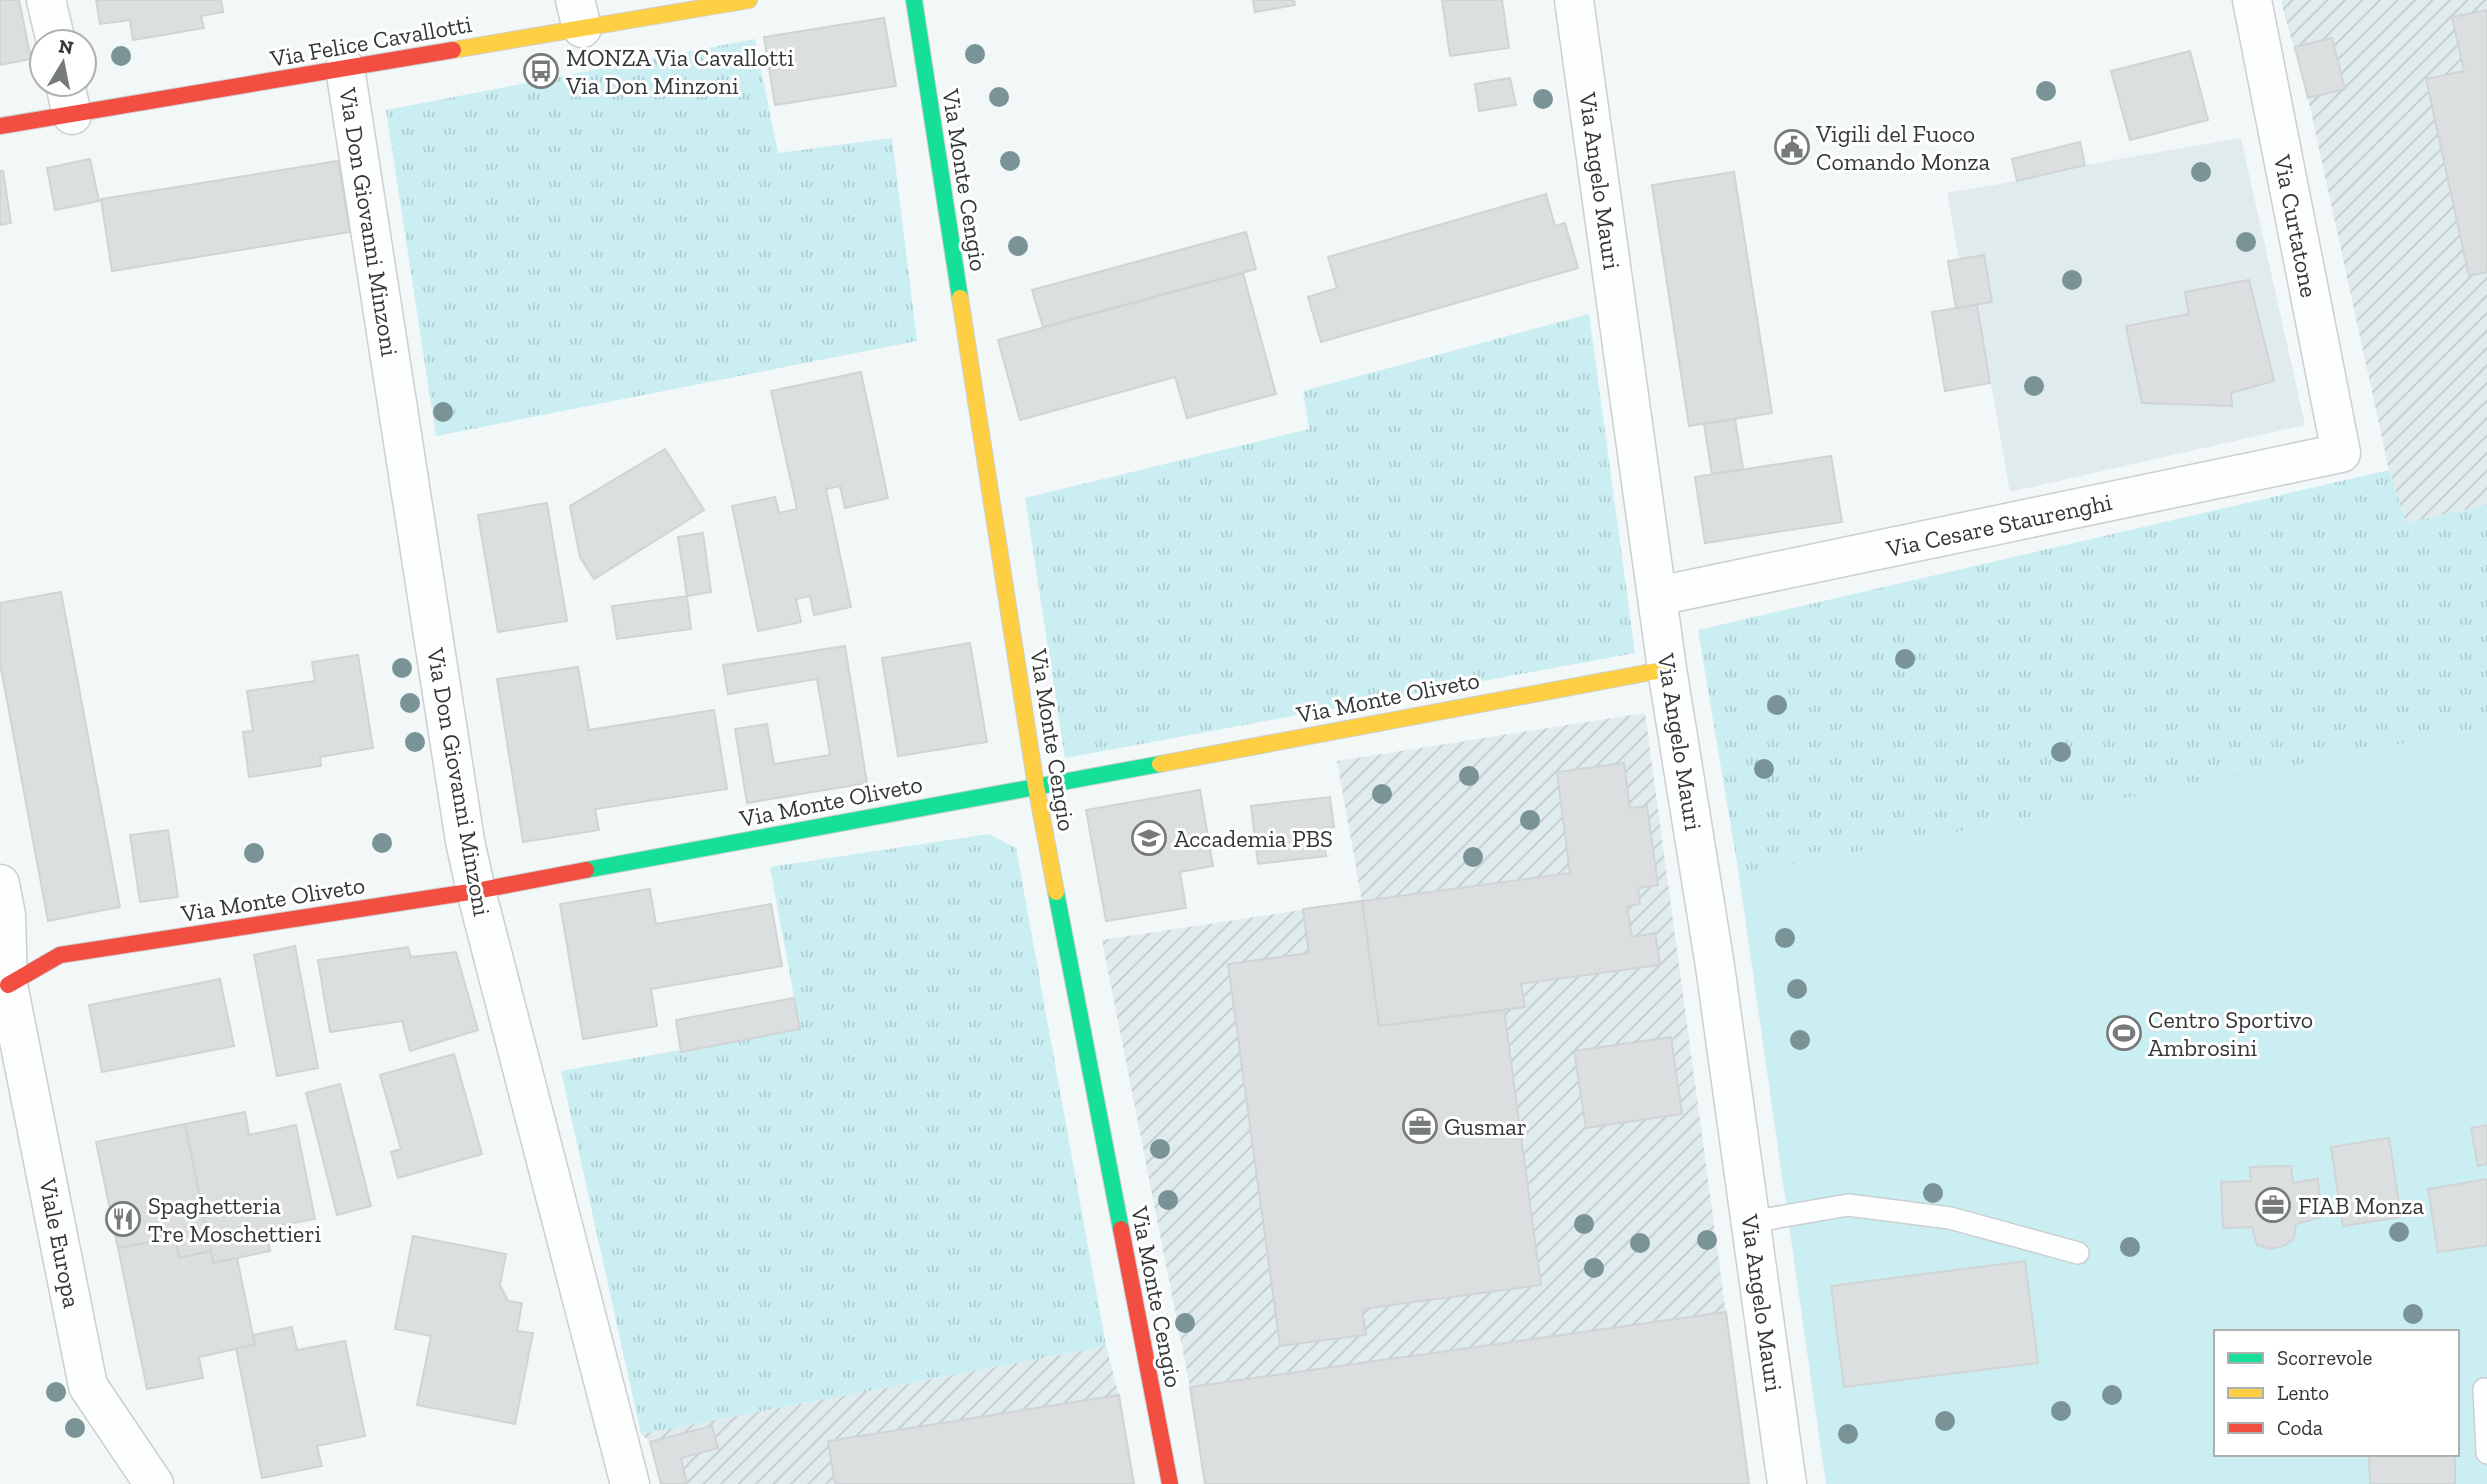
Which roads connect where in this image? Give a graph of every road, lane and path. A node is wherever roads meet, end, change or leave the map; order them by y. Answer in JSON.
{"nodes":[{"id":1,"x":46,"y":0,"type":"edge"},
{"id":2,"x":749,"y":0,"type":"edge"},
{"id":3,"x":914,"y":0,"type":"edge"},
{"id":4,"x":1574,"y":0,"type":"edge"},
{"id":5,"x":2252,"y":0,"type":"edge"},
{"id":6,"x":579,"y":14,"type":"edge"},
{"id":7,"x":53,"y":28,"type":"edge"},
{"id":8,"x":345,"y":68,"type":"junction"},
{"id":9,"x":69,"y":99,"type":"edge"},
{"id":10,"x":0,"y":126,"type":"edge"},
{"id":11,"x":2341,"y":453,"type":"joint"},
{"id":12,"x":1657,"y":596,"type":"junction"},
{"id":13,"x":1667,"y":669,"type":"junction"},
{"id":14,"x":1036,"y":786,"type":"junction"},
{"id":15,"x":0,"y":884,"type":"edge"},
{"id":16,"x":476,"y":891,"type":"junction"},
{"id":17,"x":4,"y":985,"type":"edge"},
{"id":18,"x":1750,"y":1222,"type":"junction"},
{"id":19,"x":2078,"y":1253,"type":"dead end"},
{"id":20,"x":2484,"y":1389,"type":"dead end"},
{"id":21,"x":2487,"y":1453,"type":"edge"},
{"id":22,"x":154,"y":1484,"type":"edge"},
{"id":23,"x":630,"y":1484,"type":"edge"},
{"id":24,"x":1170,"y":1484,"type":"edge"},
{"id":25,"x":1787,"y":1484,"type":"edge"}],
"edges":[{"from":1,"to":7,"type":"street"},
{"from":2,"to":6,"type":"street","name":"Via Felice Cavallotti"},
{"from":3,"to":14,"type":"street","name":"Via Monte Cengio"},
{"from":4,"to":12,"type":"street","name":"Via Angelo Mauri"},
{"from":5,"to":11,"type":"street","name":"Via Curtatone"},
{"from":6,"to":8,"type":"street","name":"Via Felice Cavallotti"},
{"from":8,"to":9,"type":"street","name":"Via Felice Cavallotti"},
{"from":8,"to":16,"type":"street","name":"Via Don Giovanni Minzoni"},
{"from":9,"to":10,"type":"street","name":"Via Felice Cavallotti"},
{"from":11,"to":12,"type":"street","name":"Via Cesare Staurenghi"},
{"from":12,"to":13,"type":"street","name":"Via Angelo Mauri"},
{"from":13,"to":14,"type":"street","name":"Via Monte Oliveto"},
{"from":13,"to":18,"type":"street","name":"Via Angelo Mauri"},
{"from":14,"to":16,"type":"street","name":"Via Monte Oliveto"},
{"from":14,"to":24,"type":"street","name":"Via Monte Cengio"},
{"from":15,"to":17,"type":"street","name":"Viale Europa"},
{"from":16,"to":17,"type":"street","name":"Via Monte Oliveto"},
{"from":16,"to":23,"type":"street","name":"Via Don Giovanni Minzoni"},
{"from":17,"to":22,"type":"street","name":"Viale Europa"},
{"from":18,"to":19,"type":"lane"},
{"from":18,"to":25,"type":"street","name":"Via Angelo Mauri"},
{"from":20,"to":21,"type":"lane"}]}
